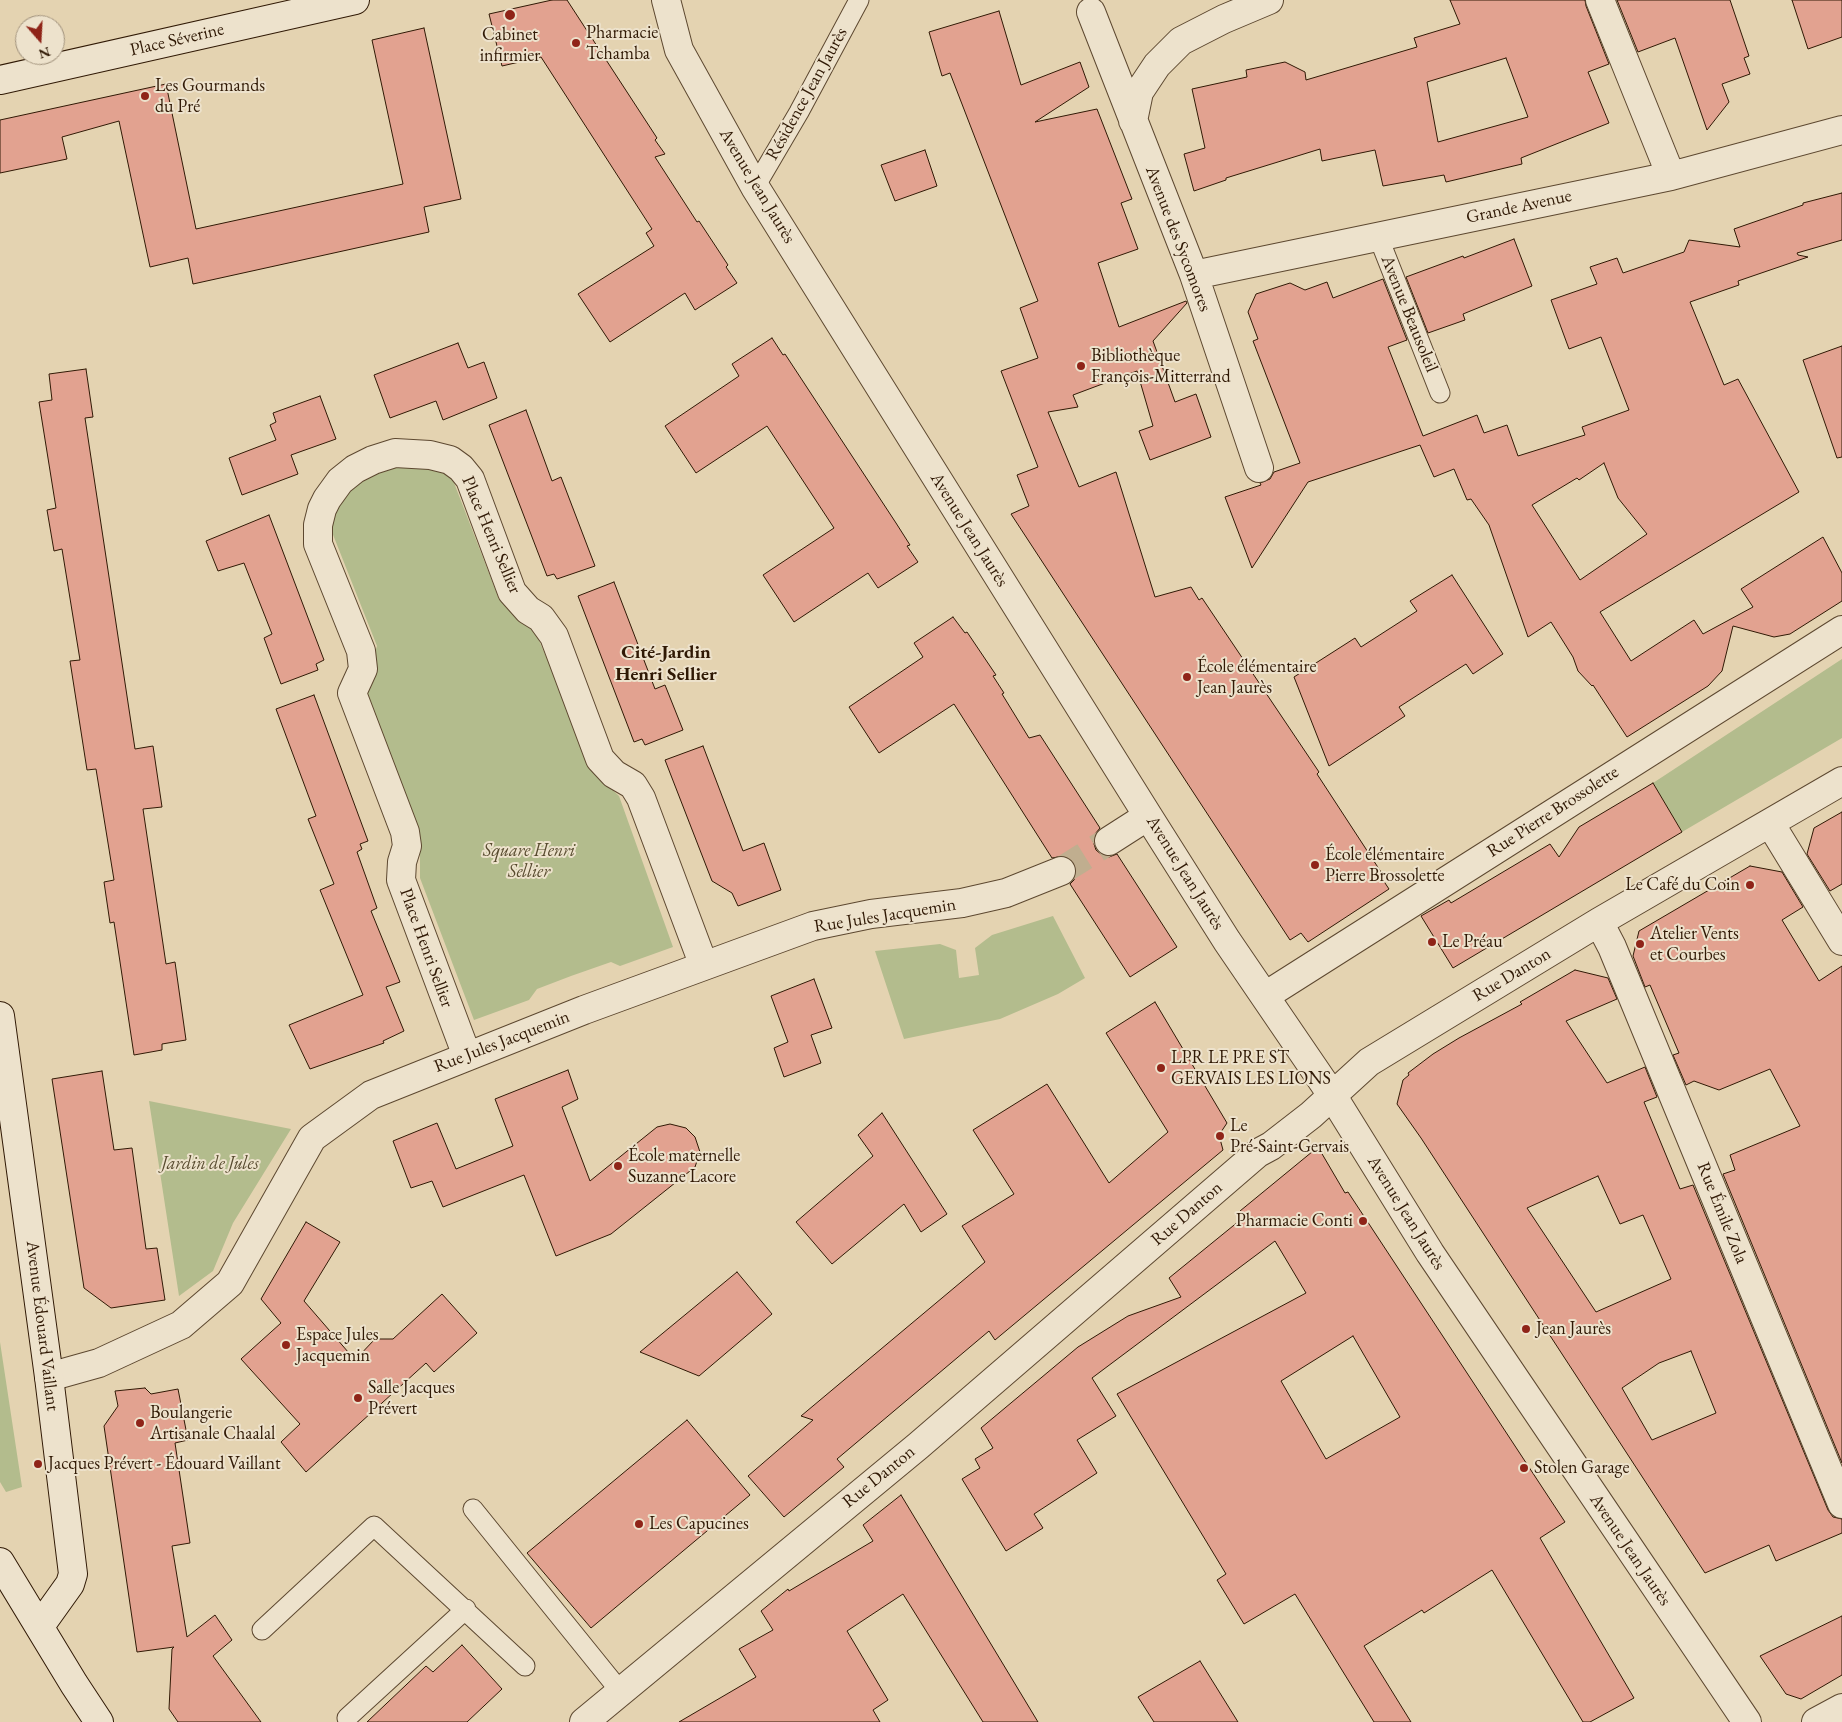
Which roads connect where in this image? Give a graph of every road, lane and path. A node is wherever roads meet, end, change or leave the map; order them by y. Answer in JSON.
{"nodes":[{"id":1,"x":355,"y":0,"type":"edge"},
{"id":2,"x":666,"y":0,"type":"edge"},
{"id":3,"x":859,"y":0,"type":"edge"},
{"id":4,"x":1269,"y":0,"type":"edge"},
{"id":5,"x":1600,"y":0,"type":"edge"},
{"id":6,"x":1091,"y":12,"type":"dead end"},
{"id":7,"x":0,"y":80,"type":"edge"},
{"id":8,"x":1133,"y":120,"type":"junction"},
{"id":9,"x":1842,"y":130,"type":"edge"},
{"id":10,"x":1671,"y":176,"type":"junction"},
{"id":11,"x":755,"y":187,"type":"junction"},
{"id":12,"x":1378,"y":236,"type":"junction"},
{"id":13,"x":1194,"y":275,"type":"junction"},
{"id":14,"x":1440,"y":393,"type":"dead end"},
{"id":15,"x":1259,"y":468,"type":"dead end"},
{"id":16,"x":1842,"y":630,"type":"edge"},
{"id":17,"x":1842,"y":781,"type":"edge"},
{"id":18,"x":1148,"y":816,"type":"junction"},
{"id":19,"x":1770,"y":823,"type":"junction"},
{"id":20,"x":1108,"y":841,"type":"tunnel mouth"},
{"id":21,"x":1061,"y":871,"type":"tunnel mouth"},
{"id":22,"x":1599,"y":922,"type":"junction"},
{"id":23,"x":1842,"y":941,"type":"edge"},
{"id":24,"x":704,"y":966,"type":"junction"},
{"id":25,"x":1266,"y":996,"type":"junction"},
{"id":26,"x":0,"y":1016,"type":"edge"},
{"id":27,"x":467,"y":1056,"type":"junction"},
{"id":28,"x":1332,"y":1095,"type":"junction"},
{"id":29,"x":50,"y":1377,"type":"junction"},
{"id":30,"x":1842,"y":1504,"type":"edge"},
{"id":31,"x":473,"y":1509,"type":"dead end"},
{"id":32,"x":0,"y":1562,"type":"edge"},
{"id":33,"x":466,"y":1609,"type":"junction"},
{"id":34,"x":40,"y":1626,"type":"junction"},
{"id":35,"x":262,"y":1630,"type":"dead end"},
{"id":36,"x":525,"y":1666,"type":"dead end"},
{"id":37,"x":620,"y":1691,"type":"junction"},
{"id":38,"x":1842,"y":1708,"type":"edge"},
{"id":39,"x":348,"y":1718,"type":"dead end"},
{"id":40,"x":99,"y":1722,"type":"edge"},
{"id":41,"x":584,"y":1722,"type":"edge"},
{"id":42,"x":1747,"y":1722,"type":"edge"},
{"id":43,"x":1816,"y":1722,"type":"edge"}],
"edges":[{"from":1,"to":7,"type":"street","name":"Place Séverine"},
{"from":2,"to":11,"type":"street","name":"Avenue Jean Jaurès"},
{"from":3,"to":11,"type":"lane","name":"Résidence Jean Jaurès"},
{"from":4,"to":8,"type":"street"},
{"from":5,"to":10,"type":"street"},
{"from":6,"to":8,"type":"street","name":"Avenue des Sycomores"},
{"from":8,"to":13,"type":"street","name":"Avenue des Sycomores"},
{"from":9,"to":10,"type":"street","name":"Grande Avenue"},
{"from":10,"to":12,"type":"street","name":"Grande Avenue"},
{"from":11,"to":18,"type":"street","name":"Avenue Jean Jaurès"},
{"from":12,"to":13,"type":"street","name":"Grande Avenue"},
{"from":12,"to":14,"type":"lane","name":"Avenue Beausoleil"},
{"from":13,"to":15,"type":"street","name":"Avenue des Sycomores"},
{"from":16,"to":25,"type":"street","name":"Rue Pierre Brossolette"},
{"from":17,"to":19,"type":"street","name":"Rue Danton"},
{"from":18,"to":20,"type":"street"},
{"from":18,"to":25,"type":"street","name":"Avenue Jean Jaurès"},
{"from":19,"to":22,"type":"street","name":"Rue Danton"},
{"from":19,"to":23,"type":"street"},
{"from":21,"to":24,"type":"street","name":"Rue Jules Jacquemin"},
{"from":22,"to":28,"type":"street","name":"Rue Danton"},
{"from":22,"to":30,"type":"street","name":"Rue Émile Zola"},
{"from":24,"to":27,"type":"street","name":"Rue Jules Jacquemin"},
{"from":24,"to":27,"type":"street","name":"Place Henri Sellier"},
{"from":25,"to":28,"type":"street","name":"Avenue Jean Jaurès"},
{"from":26,"to":29,"type":"street","name":"Avenue Édouard Vaillant"},
{"from":27,"to":29,"type":"street","name":"Rue Jules Jacquemin"},
{"from":28,"to":37,"type":"street","name":"Rue Danton"},
{"from":28,"to":42,"type":"street","name":"Avenue Jean Jaurès"},
{"from":29,"to":34,"type":"street","name":"Avenue Édouard Vaillant"},
{"from":31,"to":37,"type":"lane"},
{"from":32,"to":34,"type":"street"},
{"from":33,"to":35,"type":"lane"},
{"from":33,"to":36,"type":"lane"},
{"from":33,"to":39,"type":"lane"},
{"from":34,"to":40,"type":"street"},
{"from":37,"to":41,"type":"street","name":"Rue Danton"},
{"from":38,"to":43,"type":"street"}]}
